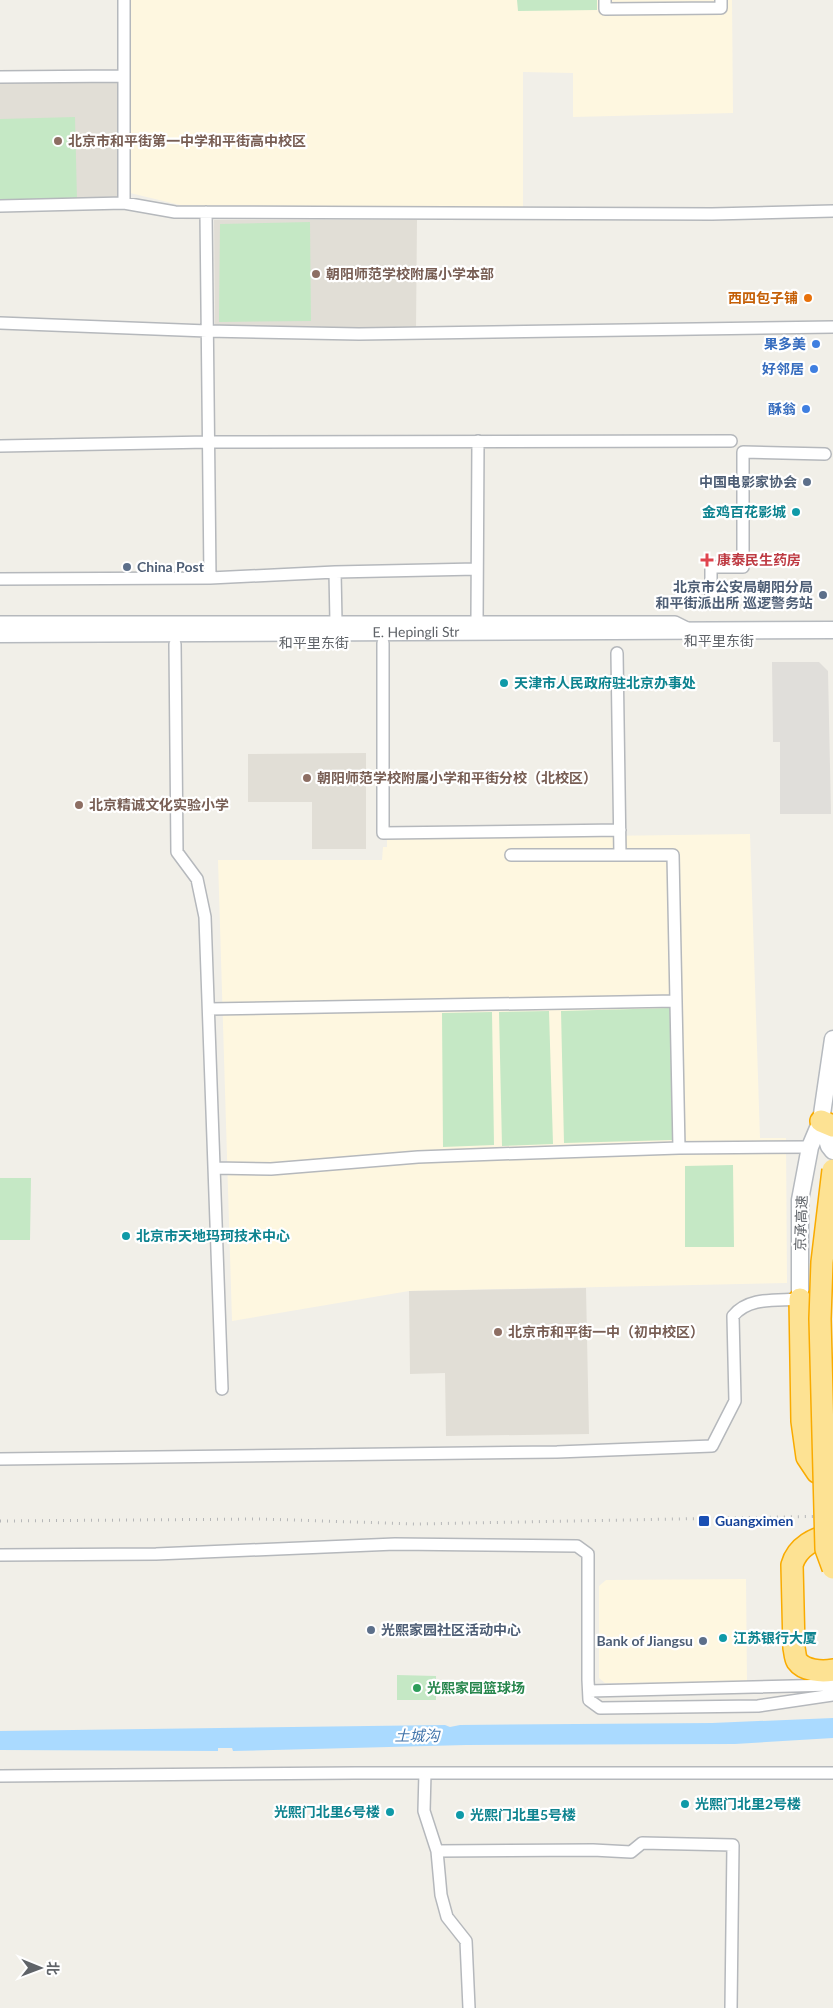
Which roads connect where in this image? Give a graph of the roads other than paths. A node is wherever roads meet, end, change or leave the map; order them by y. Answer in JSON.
{"nodes":[{"id":1,"x":124,"y":0,"type":"edge"},
{"id":2,"x":605,"y":0,"type":"edge"},
{"id":3,"x":721,"y":0,"type":"edge"},
{"id":4,"x":124,"y":76,"type":"junction"},
{"id":5,"x":0,"y":77,"type":"edge"},
{"id":6,"x":124,"y":203,"type":"junction"},
{"id":7,"x":0,"y":206,"type":"edge"},
{"id":8,"x":833,"y":211,"type":"edge"},
{"id":9,"x":206,"y":212,"type":"junction"},
{"id":10,"x":0,"y":323,"type":"edge"},
{"id":11,"x":833,"y":328,"type":"edge"},
{"id":12,"x":207,"y":331,"type":"junction"},
{"id":13,"x":478,"y":441,"type":"junction"},
{"id":14,"x":731,"y":441,"type":"dead end"},
{"id":15,"x":208,"y":442,"type":"junction"},
{"id":16,"x":0,"y":446,"type":"edge"},
{"id":17,"x":825,"y":454,"type":"dead end"},
{"id":18,"x":477,"y":570,"type":"junction"},
{"id":19,"x":335,"y":572,"type":"junction"},
{"id":20,"x":210,"y":578,"type":"junction"},
{"id":21,"x":0,"y":579,"type":"edge"},
{"id":22,"x":711,"y":604,"type":"dead end"},
{"id":23,"x":0,"y":622,"type":"edge"},
{"id":24,"x":336,"y":622,"type":"junction"},
{"id":25,"x":476,"y":622,"type":"junction"},
{"id":26,"x":833,"y":630,"type":"edge"},
{"id":27,"x":693,"y":631,"type":"junction"},
{"id":28,"x":0,"y":634,"type":"edge"},
{"id":29,"x":833,"y":641,"type":"edge"},
{"id":30,"x":383,"y":643,"type":"junction"},
{"id":31,"x":175,"y":644,"type":"junction"},
{"id":32,"x":0,"y":645,"type":"edge"},
{"id":33,"x":617,"y":652,"type":"dead end"},
{"id":34,"x":620,"y":830,"type":"junction"},
{"id":35,"x":511,"y":855,"type":"dead end"},
{"id":36,"x":620,"y":855,"type":"junction"},
{"id":37,"x":676,"y":1002,"type":"junction"},
{"id":38,"x":209,"y":1009,"type":"junction"},
{"id":39,"x":833,"y":1039,"type":"edge"},
{"id":40,"x":829,"y":1136,"type":"edge"},
{"id":41,"x":810,"y":1147,"type":"junction"},
{"id":42,"x":679,"y":1148,"type":"junction"},
{"id":43,"x":214,"y":1168,"type":"junction"},
{"id":44,"x":833,"y":1170,"type":"edge"},
{"id":45,"x":800,"y":1299,"type":"junction"},
{"id":46,"x":222,"y":1389,"type":"dead end"},
{"id":47,"x":0,"y":1459,"type":"edge"},
{"id":48,"x":833,"y":1475,"type":"edge"},
{"id":49,"x":833,"y":1536,"type":"edge"},
{"id":50,"x":0,"y":1555,"type":"edge"},
{"id":51,"x":833,"y":1568,"type":"edge"},
{"id":52,"x":833,"y":1670,"type":"edge"},
{"id":53,"x":833,"y":1685,"type":"edge"},
{"id":54,"x":589,"y":1691,"type":"junction"},
{"id":55,"x":833,"y":1695,"type":"edge"},
{"id":56,"x":425,"y":1773,"type":"junction"},
{"id":57,"x":833,"y":1774,"type":"edge"},
{"id":58,"x":0,"y":1776,"type":"edge"},
{"id":59,"x":437,"y":1851,"type":"junction"},
{"id":60,"x":469,"y":2008,"type":"edge"},
{"id":61,"x":731,"y":2008,"type":"edge"}],
"edges":[{"from":1,"to":4,"type":"street"},
{"from":2,"to":3,"type":"street"},
{"from":4,"to":5,"type":"street"},
{"from":4,"to":6,"type":"street"},
{"from":6,"to":7,"type":"street"},
{"from":6,"to":9,"type":"street"},
{"from":8,"to":9,"type":"street"},
{"from":9,"to":12,"type":"street"},
{"from":10,"to":12,"type":"street"},
{"from":11,"to":12,"type":"street"},
{"from":12,"to":15,"type":"street"},
{"from":13,"to":14,"type":"street"},
{"from":13,"to":15,"type":"street"},
{"from":13,"to":18,"type":"street"},
{"from":15,"to":16,"type":"street"},
{"from":15,"to":20,"type":"street"},
{"from":17,"to":22,"type":"street"},
{"from":18,"to":19,"type":"street"},
{"from":18,"to":25,"type":"street"},
{"from":19,"to":20,"type":"street"},
{"from":19,"to":24,"type":"street"},
{"from":20,"to":21,"type":"street"},
{"from":23,"to":24,"type":"street"},
{"from":24,"to":25,"type":"street"},
{"from":25,"to":27,"type":"street"},
{"from":26,"to":27,"type":"street","name":"E. Hepingli Str"},
{"from":27,"to":28,"type":"street","name":"E. Hepingli Str"},
{"from":29,"to":30,"type":"street","name":"和平里东街"},
{"from":30,"to":31,"type":"street","name":"和平里东街"},
{"from":30,"to":34,"type":"street"},
{"from":31,"to":32,"type":"street","name":"和平里东街"},
{"from":31,"to":38,"type":"street"},
{"from":33,"to":34,"type":"street"},
{"from":34,"to":36,"type":"street"},
{"from":35,"to":36,"type":"street"},
{"from":36,"to":37,"type":"street"},
{"from":37,"to":38,"type":"street"},
{"from":37,"to":42,"type":"street"},
{"from":38,"to":43,"type":"street"},
{"from":39,"to":40,"type":"street","name":"京承高速"},
{"from":40,"to":41,"type":"street","name":"京承高速"},
{"from":40,"to":41,"type":"street"},
{"from":41,"to":42,"type":"street"},
{"from":41,"to":45,"type":"street","name":"京承高速"},
{"from":42,"to":43,"type":"street"},
{"from":43,"to":46,"type":"street"},
{"from":44,"to":51,"type":"highway","bridge":true},
{"from":45,"to":47,"type":"street"},
{"from":45,"to":48,"type":"highway"},
{"from":49,"to":52,"type":"highway"},
{"from":50,"to":54,"type":"street"},
{"from":53,"to":54,"type":"street"},
{"from":54,"to":55,"type":"street"},
{"from":56,"to":57,"type":"street"},
{"from":56,"to":58,"type":"street"},
{"from":56,"to":59,"type":"street"},
{"from":59,"to":60,"type":"street"},
{"from":59,"to":61,"type":"street"}]}
